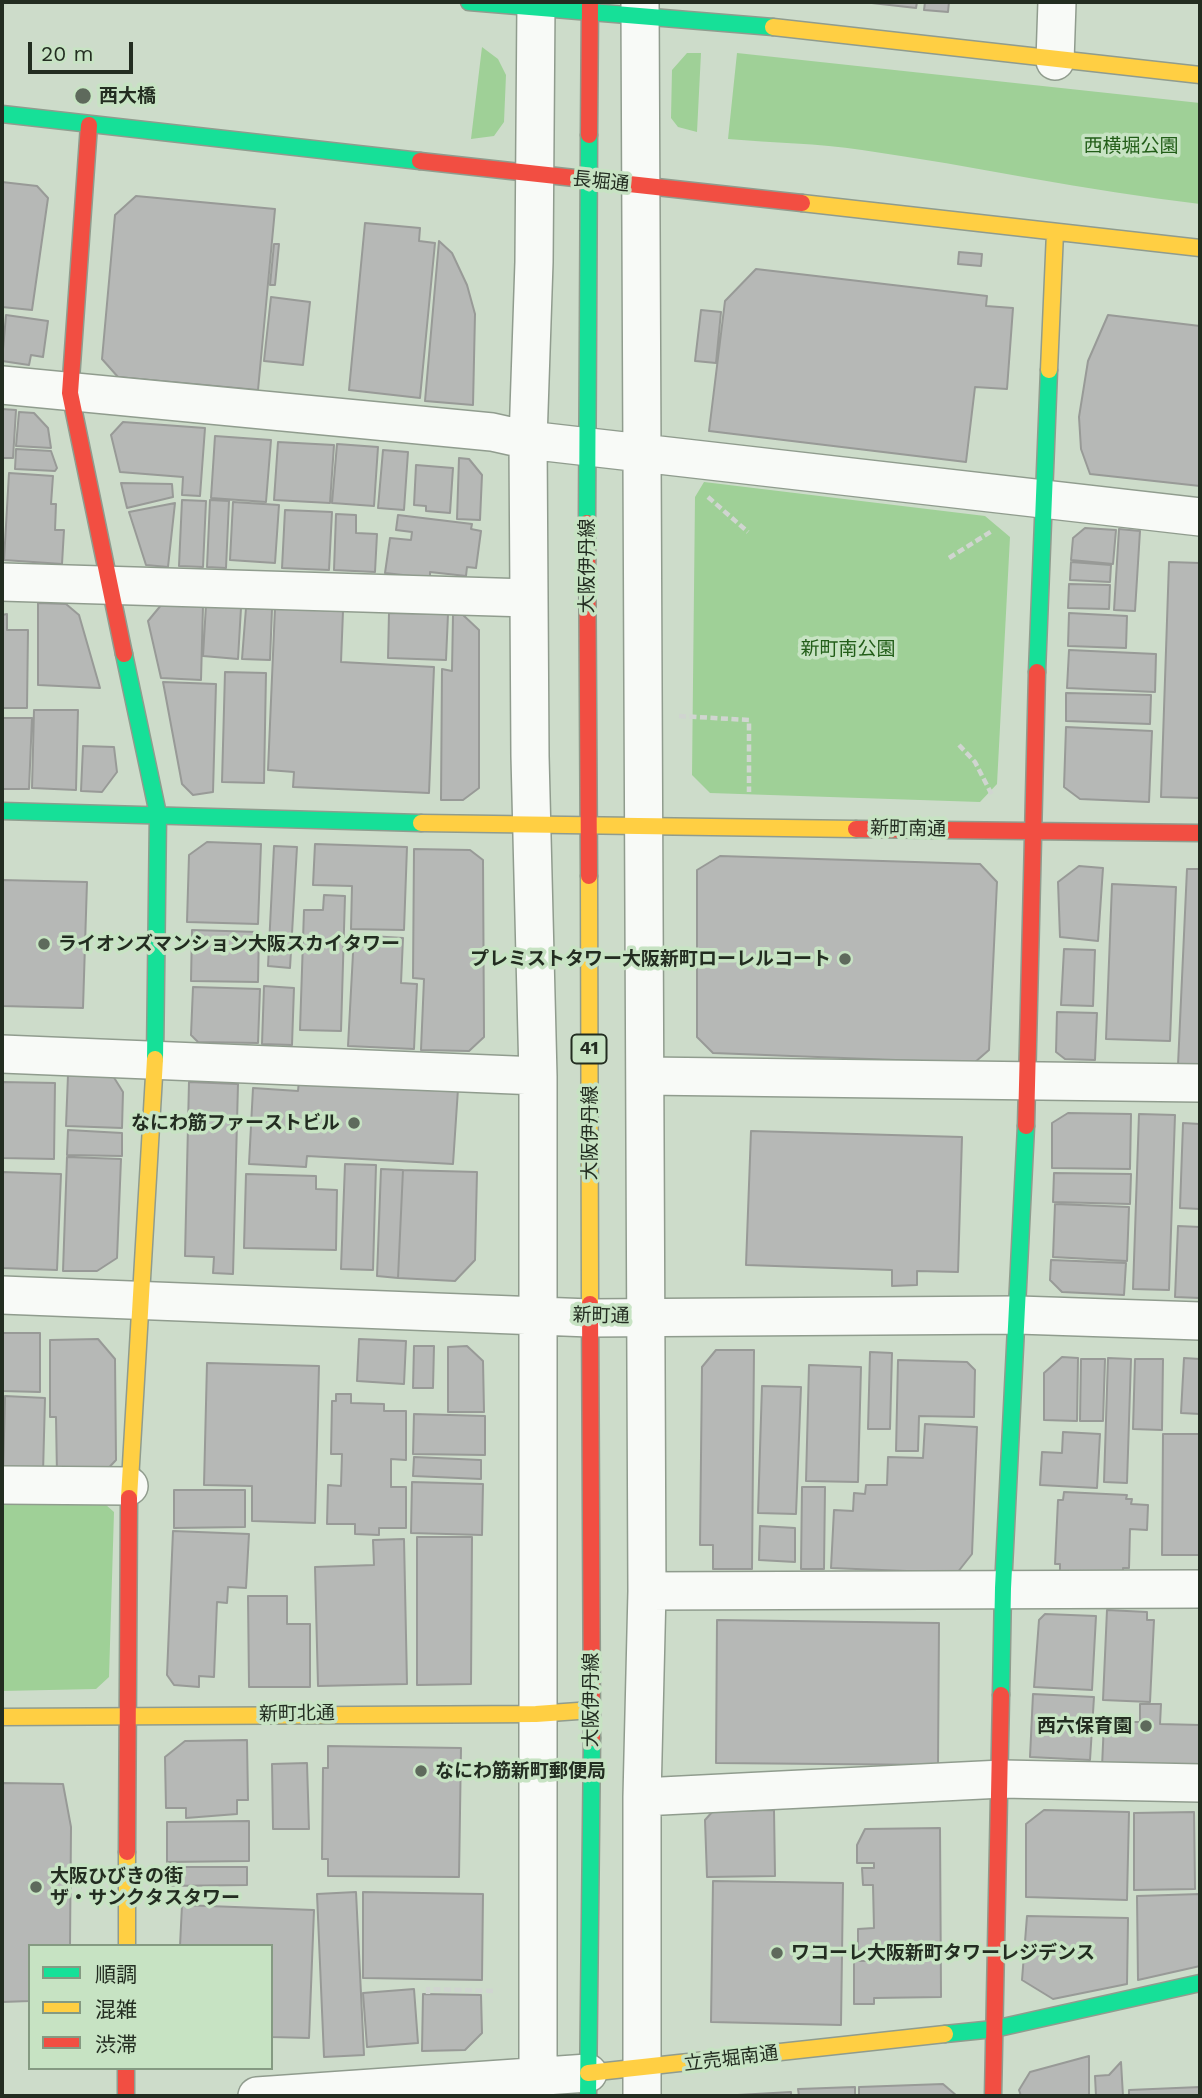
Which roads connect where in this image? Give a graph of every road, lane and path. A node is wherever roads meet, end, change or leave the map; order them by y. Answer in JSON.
{"nodes":[{"id":1,"x":469,"y":2,"type":"edge"},
{"id":2,"x":1057,"y":2,"type":"edge"},
{"id":3,"x":536,"y":5,"type":"edge"},
{"id":4,"x":589,"y":7,"type":"edge"},
{"id":5,"x":640,"y":9,"type":"edge"},
{"id":6,"x":1055,"y":61,"type":"junction"},
{"id":7,"x":1200,"y":75,"type":"edge"},
{"id":8,"x":2,"y":114,"type":"edge"},
{"id":9,"x":89,"y":125,"type":"junction"},
{"id":10,"x":534,"y":174,"type":"junction"},
{"id":11,"x":590,"y":180,"type":"junction"},
{"id":12,"x":640,"y":186,"type":"junction"},
{"id":13,"x":1055,"y":232,"type":"junction"},
{"id":14,"x":1200,"y":248,"type":"edge"},
{"id":15,"x":2,"y":385,"type":"edge"},
{"id":16,"x":71,"y":393,"type":"junction"},
{"id":17,"x":528,"y":440,"type":"junction"},
{"id":18,"x":587,"y":447,"type":"junction"},
{"id":19,"x":640,"y":453,"type":"junction"},
{"id":20,"x":699,"y":489,"type":"dead end"},
{"id":21,"x":1044,"y":498,"type":"junction"},
{"id":22,"x":1200,"y":517,"type":"edge"},
{"id":23,"x":993,"y":530,"type":"dead end"},
{"id":24,"x":748,"y":532,"type":"dead end"},
{"id":25,"x":949,"y":558,"type":"dead end"},
{"id":26,"x":2,"y":582,"type":"edge"},
{"id":27,"x":110,"y":586,"type":"junction"},
{"id":28,"x":528,"y":598,"type":"junction"},
{"id":29,"x":678,"y":716,"type":"dead end"},
{"id":30,"x":959,"y":745,"type":"dead end"},
{"id":31,"x":993,"y":796,"type":"dead end"},
{"id":32,"x":748,"y":800,"type":"dead end"},
{"id":33,"x":2,"y":811,"type":"edge"},
{"id":34,"x":158,"y":814,"type":"junction"},
{"id":35,"x":631,"y":825,"type":"junction"},
{"id":36,"x":531,"y":826,"type":"junction"},
{"id":37,"x":589,"y":826,"type":"junction"},
{"id":38,"x":1031,"y":831,"type":"junction"},
{"id":39,"x":1200,"y":833,"type":"edge"},
{"id":40,"x":2,"y":1054,"type":"edge"},
{"id":41,"x":155,"y":1060,"type":"junction"},
{"id":42,"x":538,"y":1076,"type":"junction"},
{"id":43,"x":646,"y":1076,"type":"junction"},
{"id":44,"x":1028,"y":1079,"type":"junction"},
{"id":45,"x":1200,"y":1083,"type":"edge"},
{"id":46,"x":2,"y":1296,"type":"edge"},
{"id":47,"x":143,"y":1300,"type":"junction"},
{"id":48,"x":537,"y":1314,"type":"junction"},
{"id":49,"x":1018,"y":1315,"type":"junction"},
{"id":50,"x":645,"y":1317,"type":"junction"},
{"id":51,"x":590,"y":1318,"type":"junction"},
{"id":52,"x":1200,"y":1321,"type":"edge"},
{"id":53,"x":2,"y":1485,"type":"edge"},
{"id":54,"x":129,"y":1486,"type":"junction"},
{"id":55,"x":1003,"y":1588,"type":"junction"},
{"id":56,"x":1200,"y":1589,"type":"edge"},
{"id":57,"x":647,"y":1591,"type":"junction"},
{"id":58,"x":592,"y":1710,"type":"junction"},
{"id":59,"x":536,"y":1714,"type":"junction"},
{"id":60,"x":130,"y":1716,"type":"junction"},
{"id":61,"x":2,"y":1717,"type":"edge"},
{"id":62,"x":1002,"y":1779,"type":"junction"},
{"id":63,"x":1200,"y":1783,"type":"edge"},
{"id":64,"x":642,"y":1797,"type":"junction"},
{"id":65,"x":127,"y":1944,"type":"edge"},
{"id":66,"x":1200,"y":1983,"type":"edge"},
{"id":67,"x":494,"y":1991,"type":"dead end"},
{"id":68,"x":428,"y":1994,"type":"dead end"},
{"id":69,"x":994,"y":2029,"type":"junction"},
{"id":70,"x":126,"y":2070,"type":"edge"},
{"id":71,"x":643,"y":2083,"type":"edge"},
{"id":72,"x":538,"y":2085,"type":"edge"},
{"id":73,"x":588,"y":2085,"type":"edge"},
{"id":74,"x":126,"y":2096,"type":"edge"},
{"id":75,"x":257,"y":2096,"type":"edge"},
{"id":76,"x":993,"y":2096,"type":"edge"}],
"edges":[{"from":1,"to":3,"type":"street"},
{"from":2,"to":6,"type":"street"},
{"from":3,"to":4,"type":"street"},
{"from":3,"to":10,"type":"street"},
{"from":4,"to":5,"type":"street"},
{"from":4,"to":11,"type":"street","name":"大阪伊丹線","number":"41"},
{"from":5,"to":6,"type":"street"},
{"from":5,"to":12,"type":"street"},
{"from":6,"to":7,"type":"street"},
{"from":8,"to":9,"type":"street","name":"長堀通"},
{"from":9,"to":10,"type":"street","name":"長堀通"},
{"from":9,"to":16,"type":"street"},
{"from":10,"to":11,"type":"street","name":"長堀通"},
{"from":10,"to":17,"type":"street"},
{"from":11,"to":12,"type":"street","name":"長堀通"},
{"from":11,"to":18,"type":"street","name":"大阪伊丹線","number":"41"},
{"from":12,"to":13,"type":"street","name":"長堀通"},
{"from":12,"to":19,"type":"street"},
{"from":13,"to":14,"type":"street","name":"長堀通"},
{"from":13,"to":21,"type":"street"},
{"from":15,"to":16,"type":"street"},
{"from":16,"to":17,"type":"street"},
{"from":16,"to":27,"type":"street"},
{"from":17,"to":18,"type":"street"},
{"from":17,"to":28,"type":"street"},
{"from":18,"to":19,"type":"street"},
{"from":18,"to":37,"type":"street","name":"大阪伊丹線","number":"41"},
{"from":19,"to":21,"type":"street"},
{"from":19,"to":35,"type":"street"},
{"from":20,"to":24,"type":"path"},
{"from":21,"to":22,"type":"street"},
{"from":21,"to":38,"type":"street"},
{"from":23,"to":25,"type":"path"},
{"from":26,"to":27,"type":"street"},
{"from":27,"to":28,"type":"street"},
{"from":27,"to":34,"type":"street"},
{"from":28,"to":36,"type":"street"},
{"from":29,"to":32,"type":"path"},
{"from":30,"to":31,"type":"path"},
{"from":33,"to":34,"type":"street","name":"新町南通"},
{"from":34,"to":36,"type":"street","name":"新町南通"},
{"from":34,"to":41,"type":"street"},
{"from":35,"to":37,"type":"street","name":"新町南通"},
{"from":35,"to":38,"type":"street","name":"新町南通"},
{"from":35,"to":43,"type":"street"},
{"from":36,"to":37,"type":"street","name":"新町南通"},
{"from":36,"to":42,"type":"street"},
{"from":37,"to":51,"type":"street","name":"大阪伊丹線","number":"41"},
{"from":38,"to":39,"type":"street","name":"新町南通"},
{"from":38,"to":44,"type":"street"},
{"from":40,"to":41,"type":"street"},
{"from":41,"to":42,"type":"street"},
{"from":41,"to":47,"type":"street"},
{"from":42,"to":48,"type":"street"},
{"from":43,"to":44,"type":"street"},
{"from":43,"to":50,"type":"street"},
{"from":44,"to":45,"type":"street"},
{"from":44,"to":49,"type":"street"},
{"from":46,"to":47,"type":"street","name":"新町通"},
{"from":47,"to":48,"type":"street","name":"新町通"},
{"from":47,"to":54,"type":"street"},
{"from":48,"to":51,"type":"street","name":"新町通"},
{"from":48,"to":59,"type":"street"},
{"from":49,"to":50,"type":"street","name":"新町通"},
{"from":49,"to":52,"type":"street","name":"新町通"},
{"from":49,"to":55,"type":"street"},
{"from":50,"to":51,"type":"street","name":"新町通"},
{"from":50,"to":57,"type":"street"},
{"from":51,"to":58,"type":"street","name":"大阪伊丹線","number":"41"},
{"from":53,"to":54,"type":"street"},
{"from":54,"to":60,"type":"street"},
{"from":55,"to":56,"type":"street"},
{"from":55,"to":57,"type":"street"},
{"from":55,"to":62,"type":"street"},
{"from":57,"to":64,"type":"street"},
{"from":58,"to":59,"type":"street","name":"新町北通"},
{"from":58,"to":73,"type":"street","name":"大阪伊丹線","number":"41"},
{"from":59,"to":60,"type":"street","name":"新町北通"},
{"from":59,"to":72,"type":"street"},
{"from":60,"to":61,"type":"street","name":"新町北通"},
{"from":60,"to":65,"type":"street"},
{"from":62,"to":63,"type":"street"},
{"from":62,"to":64,"type":"street"},
{"from":62,"to":69,"type":"street"},
{"from":64,"to":71,"type":"street"},
{"from":66,"to":69,"type":"street","name":"立売堀南通"},
{"from":67,"to":68,"type":"path"},
{"from":69,"to":71,"type":"street","name":"立売堀南通"},
{"from":69,"to":76,"type":"street"},
{"from":70,"to":74,"type":"street"},
{"from":71,"to":73,"type":"street","name":"立売堀南通"},
{"from":72,"to":73,"type":"street","name":"立売堀南通"},
{"from":72,"to":75,"type":"street","name":"立売堀南通"}]}
